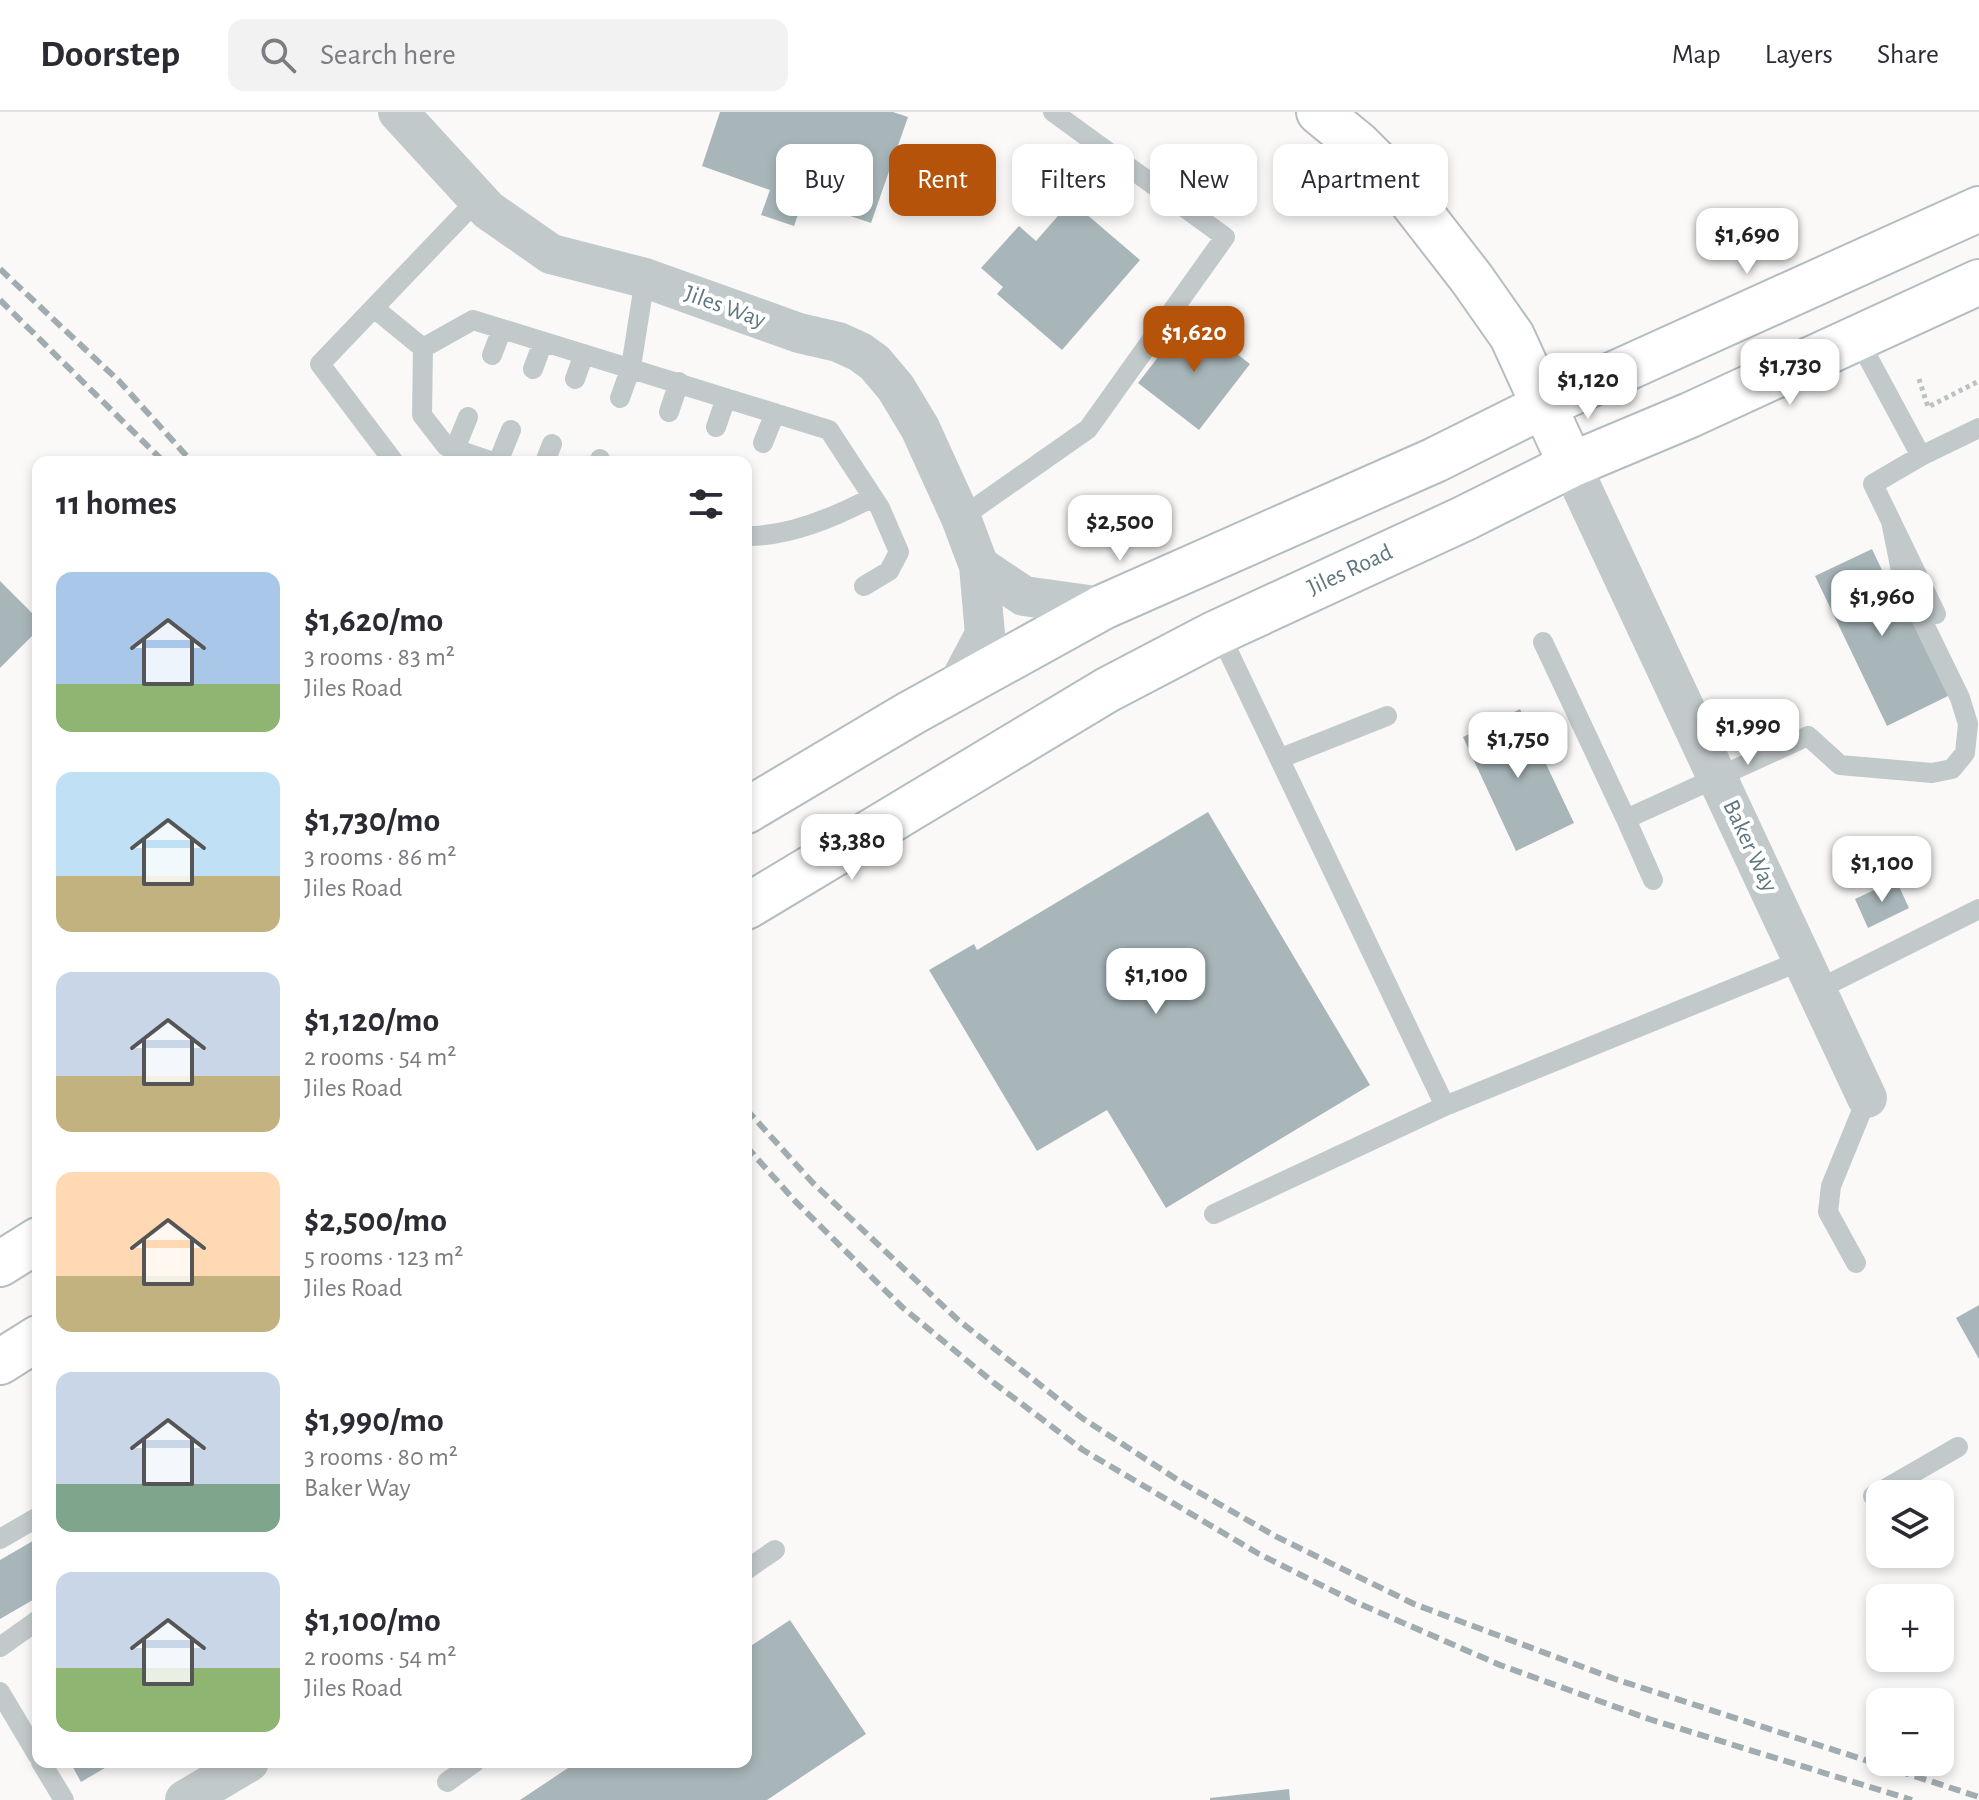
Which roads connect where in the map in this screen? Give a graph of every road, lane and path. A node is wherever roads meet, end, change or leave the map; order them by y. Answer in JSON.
{"nodes":[{"id":1,"x":398,"y":112,"type":"edge"},
{"id":2,"x":1053,"y":112,"type":"edge"},
{"id":3,"x":1319,"y":112,"type":"edge"},
{"id":4,"x":478,"y":199,"type":"junction"},
{"id":5,"x":1979,"y":209,"type":"edge"},
{"id":6,"x":645,"y":278,"type":"junction"},
{"id":7,"x":1979,"y":282,"type":"edge"},
{"id":8,"x":374,"y":308,"type":"junction"},
{"id":9,"x":502,"y":329,"type":"junction"},
{"id":10,"x":1858,"y":339,"type":"junction"},
{"id":11,"x":543,"y":342,"type":"junction"},
{"id":12,"x":423,"y":348,"type":"junction"},
{"id":13,"x":584,"y":354,"type":"junction"},
{"id":14,"x":492,"y":355,"type":"dead end"},
{"id":15,"x":631,"y":367,"type":"junction"},
{"id":16,"x":533,"y":369,"type":"dead end"},
{"id":17,"x":575,"y":379,"type":"dead end"},
{"id":18,"x":1919,"y":379,"type":"dead end"},
{"id":19,"x":1979,"y":381,"type":"edge"},
{"id":20,"x":679,"y":382,"type":"junction"},
{"id":21,"x":620,"y":398,"type":"dead end"},
{"id":22,"x":726,"y":398,"type":"junction"},
{"id":23,"x":1543,"y":406,"type":"junction"},
{"id":24,"x":669,"y":412,"type":"dead end"},
{"id":25,"x":775,"y":413,"type":"junction"},
{"id":26,"x":468,"y":417,"type":"dead end"},
{"id":27,"x":716,"y":427,"type":"dead end"},
{"id":28,"x":1979,"y":428,"type":"edge"},
{"id":29,"x":511,"y":430,"type":"dead end"},
{"id":30,"x":763,"y":443,"type":"dead end"},
{"id":31,"x":455,"y":449,"type":"junction"},
{"id":32,"x":389,"y":456,"type":"edge"},
{"id":33,"x":477,"y":456,"type":"edge"},
{"id":34,"x":499,"y":456,"type":"edge"},
{"id":35,"x":1921,"y":456,"type":"junction"},
{"id":36,"x":1571,"y":465,"type":"junction"},
{"id":37,"x":873,"y":497,"type":"junction"},
{"id":38,"x":961,"y":518,"type":"junction"},
{"id":39,"x":1891,"y":521,"type":"junction"},
{"id":40,"x":752,"y":536,"type":"edge"},
{"id":41,"x":979,"y":566,"type":"junction"},
{"id":42,"x":864,"y":586,"type":"dead end"},
{"id":43,"x":1103,"y":607,"type":"junction"},
{"id":44,"x":1936,"y":614,"type":"dead end"},
{"id":45,"x":1219,"y":632,"type":"junction"},
{"id":46,"x":1543,"y":642,"type":"dead end"},
{"id":47,"x":956,"y":689,"type":"junction"},
{"id":48,"x":1387,"y":716,"type":"dead end"},
{"id":49,"x":1281,"y":758,"type":"junction"},
{"id":50,"x":1718,"y":778,"type":"junction"},
{"id":51,"x":752,"y":808,"type":"edge"},
{"id":52,"x":1626,"y":819,"type":"junction"},
{"id":53,"x":1653,"y":880,"type":"dead end"},
{"id":54,"x":762,"y":898,"type":"edge"},
{"id":55,"x":1979,"y":909,"type":"edge"},
{"id":56,"x":1810,"y":975,"type":"junction"},
{"id":57,"x":1867,"y":1098,"type":"joint"},
{"id":58,"x":1445,"y":1106,"type":"junction"},
{"id":59,"x":1214,"y":1214,"type":"dead end"},
{"id":60,"x":32,"y":1244,"type":"edge"},
{"id":61,"x":1856,"y":1263,"type":"dead end"},
{"id":62,"x":0,"y":1264,"type":"edge"},
{"id":63,"x":32,"y":1342,"type":"edge"},
{"id":64,"x":0,"y":1362,"type":"edge"},
{"id":65,"x":1958,"y":1447,"type":"dead end"},
{"id":66,"x":1901,"y":1480,"type":"edge"},
{"id":67,"x":32,"y":1520,"type":"edge"},
{"id":68,"x":0,"y":1539,"type":"edge"},
{"id":69,"x":775,"y":1550,"type":"dead end"},
{"id":70,"x":752,"y":1566,"type":"edge"},
{"id":71,"x":32,"y":1624,"type":"edge"},
{"id":72,"x":0,"y":1647,"type":"edge"},
{"id":73,"x":0,"y":1692,"type":"edge"},
{"id":74,"x":32,"y":1746,"type":"edge"},
{"id":75,"x":45,"y":1768,"type":"edge"},
{"id":76,"x":239,"y":1768,"type":"edge"},
{"id":77,"x":467,"y":1768,"type":"edge"},
{"id":78,"x":447,"y":1782,"type":"dead end"},
{"id":79,"x":64,"y":1800,"type":"edge"},
{"id":80,"x":185,"y":1800,"type":"edge"}],
"edges":[{"from":1,"to":4,"type":"street","name":"Jiles Way"},
{"from":2,"to":38,"type":"lane"},
{"from":3,"to":23,"type":"street"},
{"from":4,"to":6,"type":"street","name":"Jiles Way"},
{"from":4,"to":8,"type":"lane"},
{"from":5,"to":23,"type":"street"},
{"from":6,"to":15,"type":"lane"},
{"from":6,"to":38,"type":"street","name":"Jiles Way"},
{"from":7,"to":10,"type":"street","name":"Jiles Road"},
{"from":8,"to":12,"type":"lane"},
{"from":8,"to":32,"type":"lane"},
{"from":9,"to":11,"type":"lane"},
{"from":9,"to":12,"type":"lane"},
{"from":9,"to":14,"type":"lane"},
{"from":10,"to":35,"type":"lane"},
{"from":10,"to":36,"type":"street","name":"Jiles Road"},
{"from":11,"to":13,"type":"lane"},
{"from":11,"to":16,"type":"lane"},
{"from":12,"to":31,"type":"lane"},
{"from":13,"to":15,"type":"lane"},
{"from":13,"to":17,"type":"lane"},
{"from":15,"to":20,"type":"lane"},
{"from":15,"to":21,"type":"lane"},
{"from":18,"to":19,"type":"path"},
{"from":20,"to":22,"type":"lane"},
{"from":20,"to":24,"type":"lane"},
{"from":22,"to":25,"type":"lane"},
{"from":22,"to":27,"type":"lane"},
{"from":23,"to":36,"type":"street"},
{"from":23,"to":43,"type":"street"},
{"from":25,"to":30,"type":"lane"},
{"from":25,"to":37,"type":"lane"},
{"from":26,"to":31,"type":"lane"},
{"from":28,"to":35,"type":"lane"},
{"from":29,"to":34,"type":"lane"},
{"from":31,"to":33,"type":"lane"},
{"from":35,"to":39,"type":"lane"},
{"from":36,"to":45,"type":"street","name":"Jiles Road"},
{"from":36,"to":50,"type":"street","name":"Baker Way"},
{"from":37,"to":40,"type":"lane"},
{"from":37,"to":42,"type":"lane"},
{"from":38,"to":41,"type":"street","name":"Jiles Way"},
{"from":39,"to":44,"type":"lane"},
{"from":39,"to":50,"type":"lane"},
{"from":41,"to":43,"type":"street"},
{"from":41,"to":47,"type":"street","name":"Jiles Way"},
{"from":43,"to":47,"type":"street"},
{"from":45,"to":49,"type":"lane"},
{"from":45,"to":54,"type":"street","name":"Jiles Road"},
{"from":46,"to":52,"type":"lane"},
{"from":47,"to":51,"type":"street"},
{"from":48,"to":49,"type":"lane"},
{"from":49,"to":58,"type":"lane"},
{"from":50,"to":52,"type":"lane"},
{"from":50,"to":56,"type":"street","name":"Baker Way"},
{"from":52,"to":53,"type":"lane"},
{"from":55,"to":56,"type":"lane"},
{"from":56,"to":57,"type":"street","name":"Baker Way"},
{"from":56,"to":58,"type":"lane"},
{"from":57,"to":61,"type":"lane"},
{"from":58,"to":59,"type":"lane"},
{"from":60,"to":62,"type":"street"},
{"from":63,"to":64,"type":"street"},
{"from":65,"to":66,"type":"lane"},
{"from":67,"to":68,"type":"lane"},
{"from":69,"to":70,"type":"lane"},
{"from":71,"to":72,"type":"lane"},
{"from":73,"to":74,"type":"lane"},
{"from":75,"to":79,"type":"lane"},
{"from":76,"to":80,"type":"street"},
{"from":77,"to":78,"type":"lane"}]}
